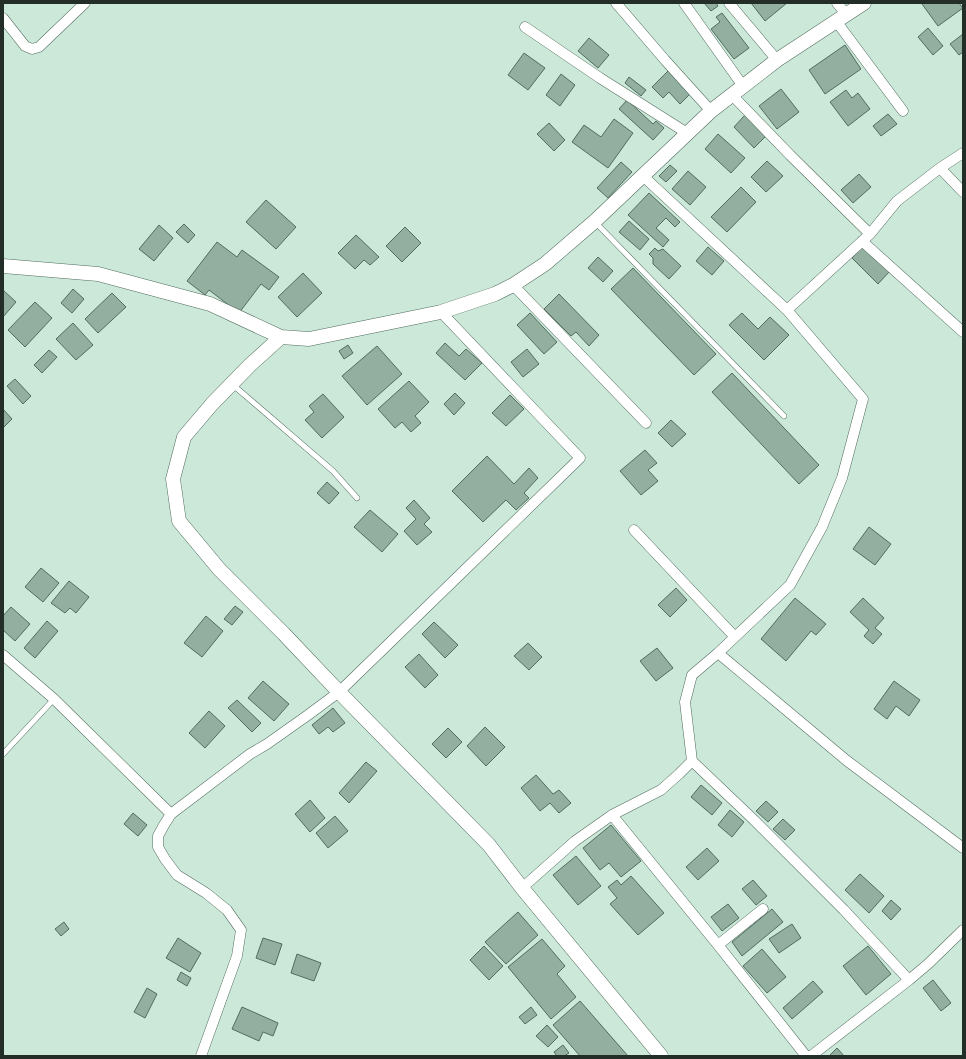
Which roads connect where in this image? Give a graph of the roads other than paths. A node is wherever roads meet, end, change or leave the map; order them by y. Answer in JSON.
{"nodes":[{"id":1,"x":85,"y":3,"type":"edge"},
{"id":2,"x":616,"y":3,"type":"edge"},
{"id":3,"x":684,"y":3,"type":"edge"},
{"id":4,"x":729,"y":3,"type":"edge"},
{"id":5,"x":837,"y":3,"type":"edge"},
{"id":6,"x":864,"y":3,"type":"edge"},
{"id":7,"x":841,"y":17,"type":"junction"},
{"id":8,"x":3,"y":18,"type":"edge"},
{"id":9,"x":526,"y":27,"type":"dead end"},
{"id":10,"x":778,"y":60,"type":"junction"},
{"id":11,"x":738,"y":90,"type":"junction"},
{"id":12,"x":711,"y":111,"type":"junction"},
{"id":13,"x":903,"y":111,"type":"dead end"},
{"id":14,"x":687,"y":133,"type":"junction"},
{"id":15,"x":963,"y":153,"type":"edge"},
{"id":16,"x":940,"y":168,"type":"junction"},
{"id":17,"x":642,"y":176,"type":"junction"},
{"id":18,"x":963,"y":192,"type":"edge"},
{"id":19,"x":594,"y":221,"type":"junction"},
{"id":20,"x":870,"y":234,"type":"junction"},
{"id":21,"x":862,"y":241,"type":"junction"},
{"id":22,"x":3,"y":266,"type":"edge"},
{"id":23,"x":513,"y":285,"type":"junction"},
{"id":24,"x":786,"y":310,"type":"junction"},
{"id":25,"x":441,"y":312,"type":"junction"},
{"id":26,"x":963,"y":332,"type":"edge"},
{"id":27,"x":281,"y":337,"type":"junction"},
{"id":28,"x":232,"y":384,"type":"junction"},
{"id":29,"x":784,"y":416,"type":"dead end"},
{"id":30,"x":646,"y":423,"type":"dead end"},
{"id":31,"x":358,"y":498,"type":"dead end"},
{"id":32,"x":634,"y":530,"type":"dead end"},
{"id":33,"x":735,"y":637,"type":"junction"},
{"id":34,"x":718,"y":653,"type":"junction"},
{"id":35,"x":3,"y":655,"type":"edge"},
{"id":36,"x":339,"y":692,"type":"junction"},
{"id":37,"x":54,"y":699,"type":"junction"},
{"id":38,"x":3,"y":754,"type":"edge"},
{"id":39,"x":692,"y":761,"type":"junction"},
{"id":40,"x":171,"y":814,"type":"junction"},
{"id":41,"x":612,"y":816,"type":"junction"},
{"id":42,"x":963,"y":848,"type":"edge"},
{"id":43,"x":522,"y":888,"type":"junction"},
{"id":44,"x":763,"y":909,"type":"dead end"},
{"id":45,"x":963,"y":930,"type":"edge"},
{"id":46,"x":718,"y":946,"type":"junction"},
{"id":47,"x":909,"y":980,"type":"junction"},
{"id":48,"x":201,"y":1056,"type":"edge"},
{"id":49,"x":661,"y":1056,"type":"edge"},
{"id":50,"x":806,"y":1056,"type":"edge"},
{"id":51,"x":811,"y":1056,"type":"edge"}],
"edges":[{"from":1,"to":8,"type":"street"},
{"from":2,"to":12,"type":"street"},
{"from":3,"to":11,"type":"street"},
{"from":4,"to":10,"type":"street"},
{"from":5,"to":7,"type":"street"},
{"from":6,"to":7,"type":"street"},
{"from":7,"to":10,"type":"street"},
{"from":7,"to":13,"type":"street"},
{"from":9,"to":14,"type":"street"},
{"from":10,"to":11,"type":"street"},
{"from":11,"to":12,"type":"street"},
{"from":11,"to":20,"type":"street"},
{"from":12,"to":14,"type":"street"},
{"from":14,"to":17,"type":"street"},
{"from":15,"to":16,"type":"street"},
{"from":16,"to":18,"type":"street"},
{"from":16,"to":20,"type":"street"},
{"from":17,"to":19,"type":"street"},
{"from":17,"to":24,"type":"street"},
{"from":19,"to":23,"type":"street"},
{"from":19,"to":29,"type":"lane"},
{"from":20,"to":21,"type":"street"},
{"from":21,"to":24,"type":"street"},
{"from":21,"to":26,"type":"street"},
{"from":22,"to":27,"type":"street"},
{"from":23,"to":25,"type":"street"},
{"from":23,"to":30,"type":"street"},
{"from":24,"to":33,"type":"street"},
{"from":25,"to":27,"type":"street"},
{"from":25,"to":36,"type":"street"},
{"from":27,"to":28,"type":"street"},
{"from":28,"to":31,"type":"lane"},
{"from":28,"to":36,"type":"street"},
{"from":32,"to":33,"type":"street"},
{"from":33,"to":34,"type":"street"},
{"from":34,"to":39,"type":"street"},
{"from":34,"to":42,"type":"street"},
{"from":35,"to":37,"type":"street"},
{"from":36,"to":40,"type":"street"},
{"from":36,"to":43,"type":"street"},
{"from":37,"to":38,"type":"lane"},
{"from":37,"to":40,"type":"street"},
{"from":39,"to":41,"type":"street"},
{"from":39,"to":47,"type":"street"},
{"from":40,"to":48,"type":"street"},
{"from":41,"to":43,"type":"street"},
{"from":41,"to":46,"type":"street"},
{"from":43,"to":49,"type":"street"},
{"from":44,"to":46,"type":"street"},
{"from":45,"to":47,"type":"street"},
{"from":46,"to":50,"type":"street"},
{"from":47,"to":51,"type":"street"}]}
